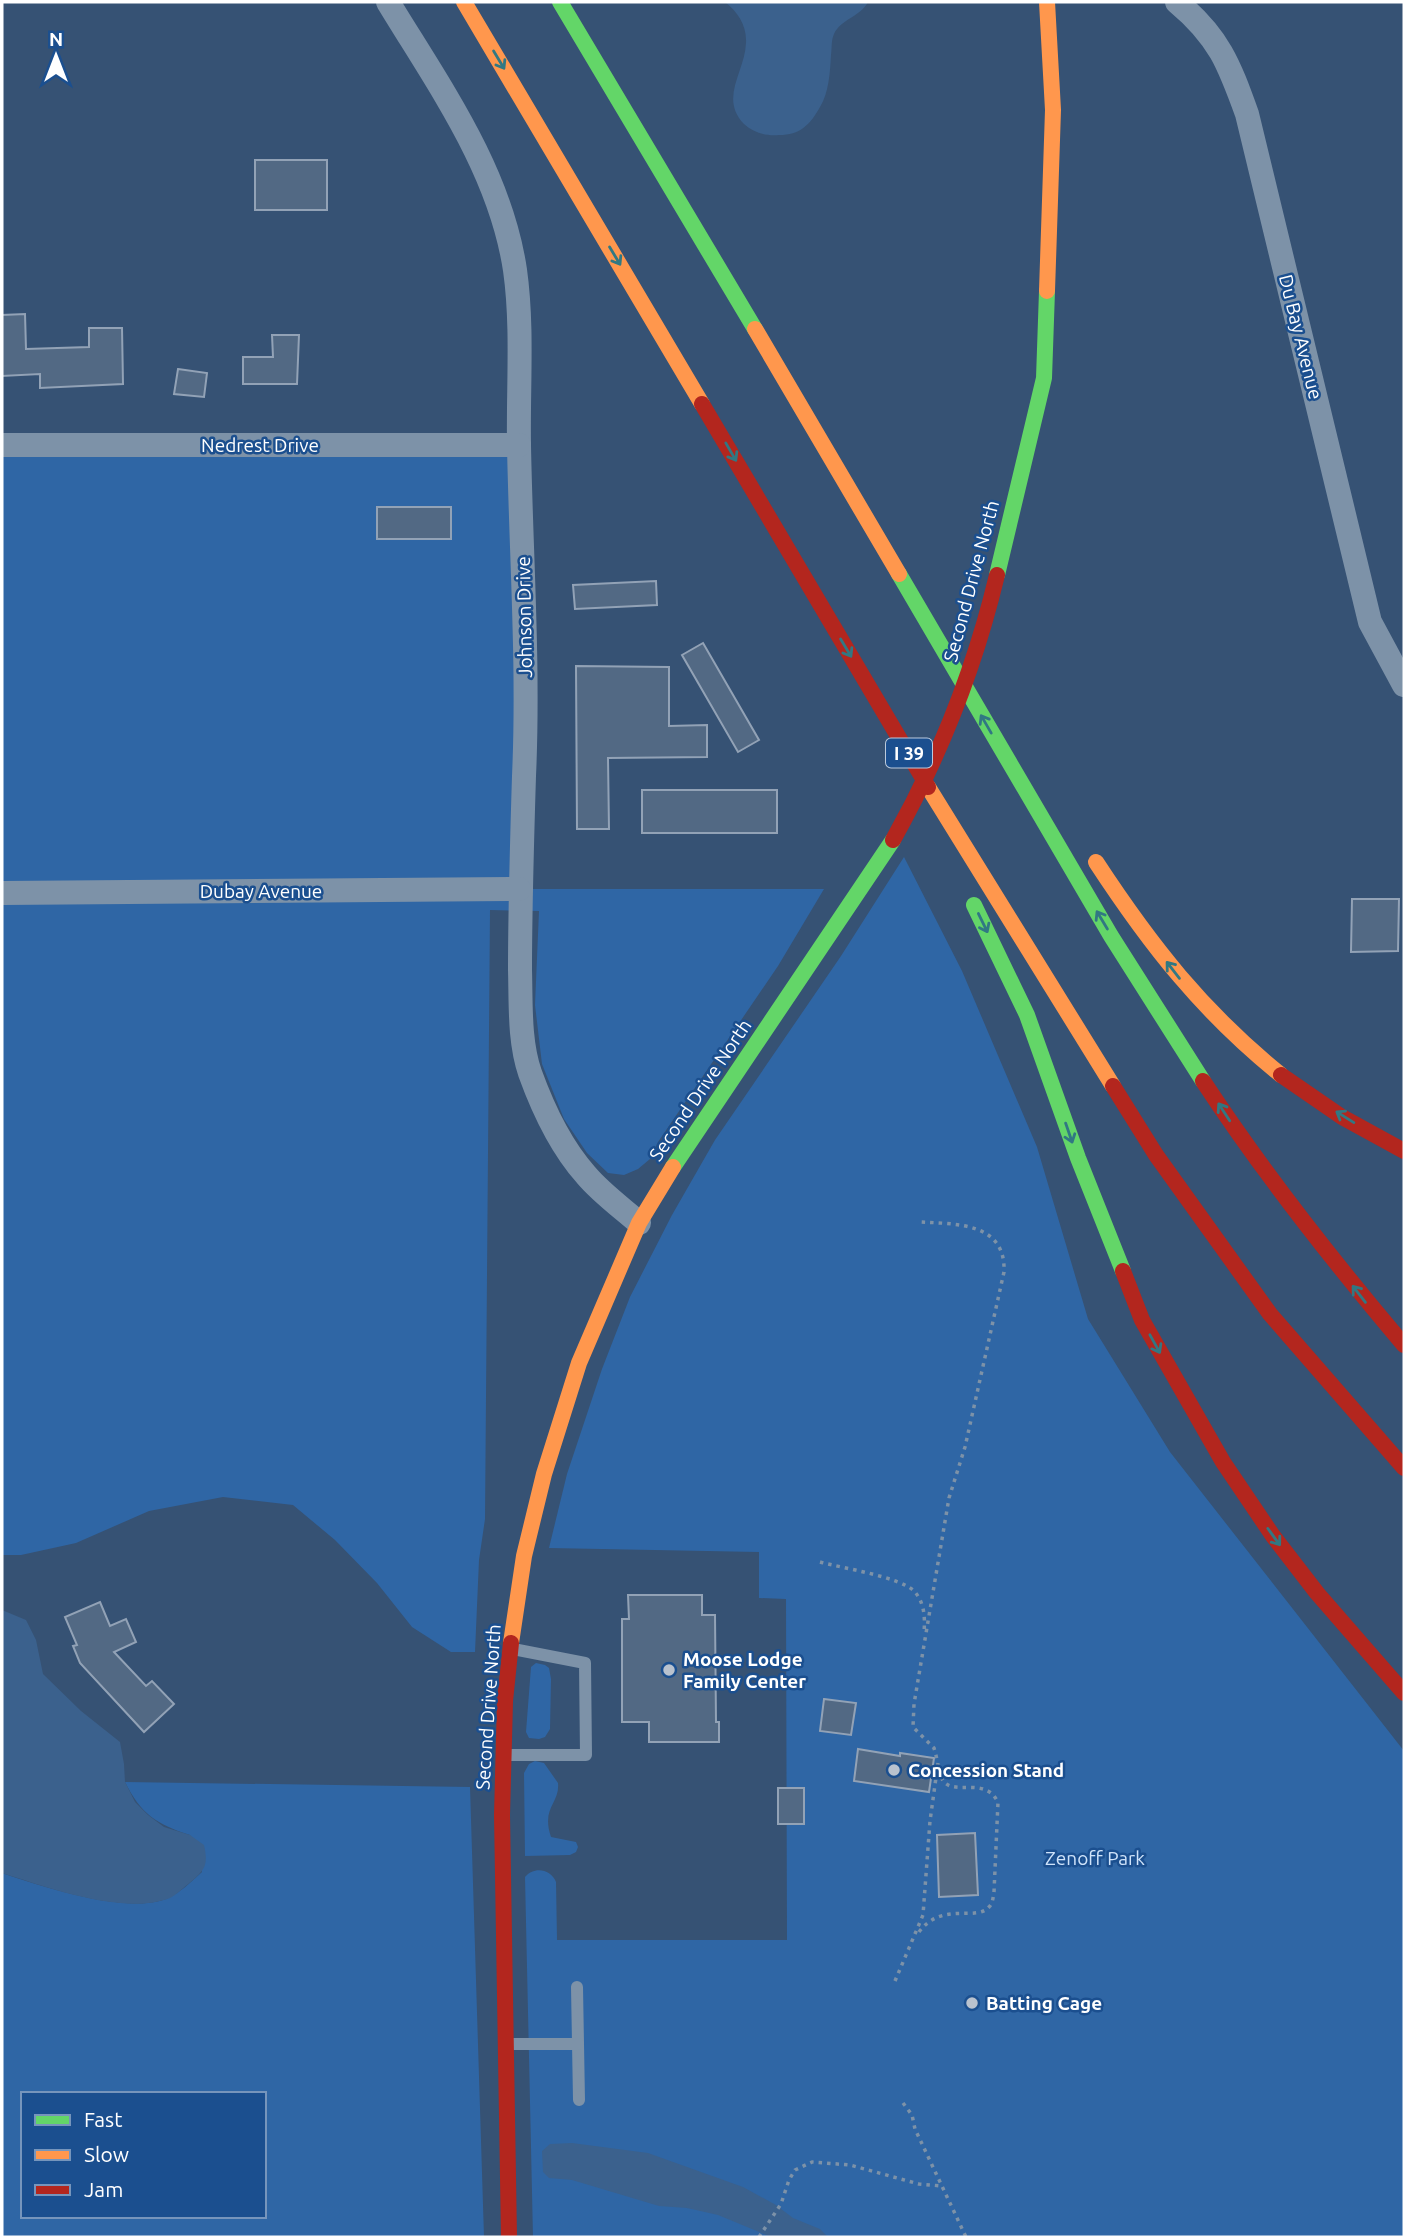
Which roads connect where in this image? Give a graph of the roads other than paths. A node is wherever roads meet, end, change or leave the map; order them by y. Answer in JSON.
{"nodes":[{"id":1,"x":388,"y":2,"type":"edge"},
{"id":2,"x":464,"y":2,"type":"edge"},
{"id":3,"x":560,"y":2,"type":"edge"},
{"id":4,"x":1046,"y":2,"type":"edge"},
{"id":5,"x":1177,"y":2,"type":"edge"},
{"id":6,"x":2,"y":445,"type":"edge"},
{"id":7,"x":519,"y":445,"type":"junction"},
{"id":8,"x":956,"y":673,"type":"junction"},
{"id":9,"x":1404,"y":685,"type":"edge"},
{"id":10,"x":998,"y":709,"type":"dead end"},
{"id":11,"x":932,"y":792,"type":"junction"},
{"id":12,"x":946,"y":848,"type":"dead end"},
{"id":13,"x":1088,"y":850,"type":"dead end"},
{"id":14,"x":519,"y":889,"type":"junction"},
{"id":15,"x":2,"y":893,"type":"edge"},
{"id":16,"x":969,"y":895,"type":"dead end"},
{"id":17,"x":1404,"y":1151,"type":"edge"},
{"id":18,"x":639,"y":1223,"type":"junction"},
{"id":19,"x":1404,"y":1345,"type":"edge"},
{"id":20,"x":1404,"y":1468,"type":"edge"},
{"id":21,"x":510,"y":1648,"type":"junction"},
{"id":22,"x":1404,"y":1693,"type":"edge"},
{"id":23,"x":504,"y":1755,"type":"junction"},
{"id":24,"x":577,"y":1987,"type":"dead end"},
{"id":25,"x":506,"y":2044,"type":"junction"},
{"id":26,"x":578,"y":2044,"type":"junction"},
{"id":27,"x":579,"y":2100,"type":"dead end"},
{"id":28,"x":509,"y":2237,"type":"edge"}],
"edges":[{"from":1,"to":7,"type":"street","name":"Johnson Drive"},
{"from":2,"to":11,"type":"main road","number":"I 39","one_way":true},
{"from":3,"to":8,"type":"main road"},
{"from":4,"to":18,"type":"main road","name":"Second Drive North"},
{"from":5,"to":9,"type":"street","name":"Du Bay Avenue"},
{"from":6,"to":7,"type":"street","name":"Nedrest Drive"},
{"from":7,"to":14,"type":"street","name":"Johnson Drive"},
{"from":8,"to":10,"type":"main road"},
{"from":19,"to":8,"type":"main road","one_way":true},
{"from":11,"to":12,"type":"main road"},
{"from":11,"to":20,"type":"main road","number":"I 39"},
{"from":17,"to":13,"type":"main road","one_way":true},
{"from":14,"to":15,"type":"street","name":"Dubay Avenue"},
{"from":14,"to":18,"type":"street","name":"Johnson Drive"},
{"from":16,"to":22,"type":"main road","one_way":true},
{"from":18,"to":21,"type":"main road","name":"Second Drive North"},
{"from":21,"to":23,"type":"main road","name":"Second Drive North"},
{"from":21,"to":23,"type":"lane"},
{"from":23,"to":25,"type":"main road","name":"Second Drive North"},
{"from":24,"to":26,"type":"lane"},
{"from":25,"to":26,"type":"lane"},
{"from":25,"to":28,"type":"main road","name":"Second Drive North"},
{"from":26,"to":27,"type":"lane"}]}
